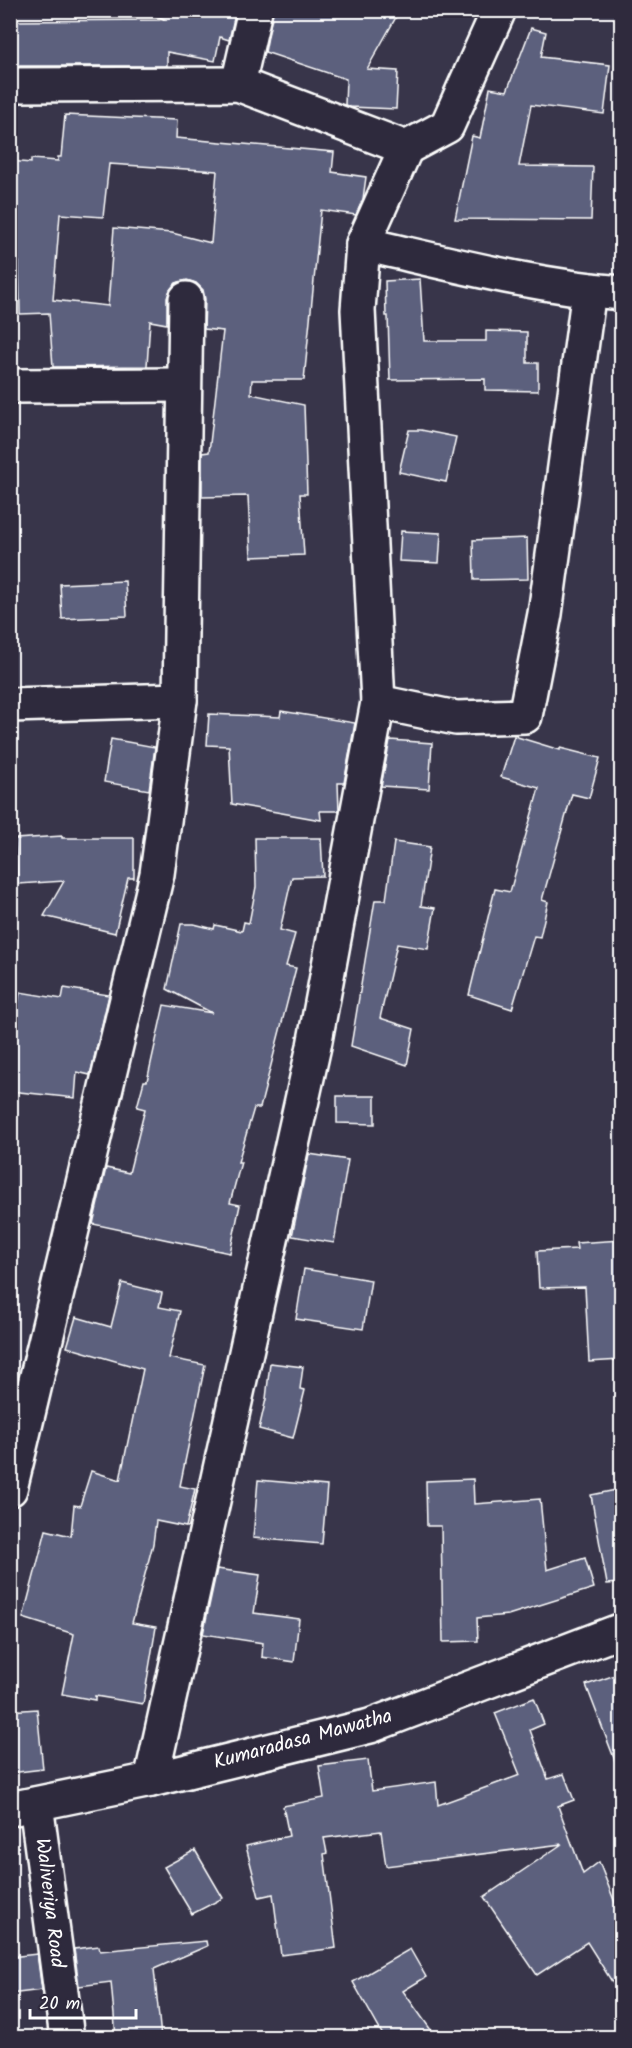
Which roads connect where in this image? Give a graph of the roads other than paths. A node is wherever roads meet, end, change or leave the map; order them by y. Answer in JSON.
{"nodes":[{"id":1,"x":255,"y":10,"type":"edge"},
{"id":2,"x":499,"y":10,"type":"edge"},
{"id":3,"x":238,"y":84,"type":"junction"},
{"id":4,"x":10,"y":85,"type":"edge"},
{"id":5,"x":406,"y":148,"type":"junction"},
{"id":6,"x":363,"y":244,"type":"junction"},
{"id":7,"x":589,"y":290,"type":"junction"},
{"id":8,"x":621,"y":293,"type":"edge"},
{"id":9,"x":186,"y":299,"type":"dead end"},
{"id":10,"x":183,"y":385,"type":"junction"},
{"id":11,"x":10,"y":386,"type":"edge"},
{"id":12,"x":180,"y":700,"type":"junction"},
{"id":13,"x":378,"y":702,"type":"junction"},
{"id":14,"x":10,"y":705,"type":"edge"},
{"id":15,"x":10,"y":1490,"type":"edge"},
{"id":16,"x":621,"y":1630,"type":"edge"},
{"id":17,"x":151,"y":1780,"type":"junction"},
{"id":18,"x":23,"y":1807,"type":"edge"},
{"id":19,"x":67,"y":2037,"type":"edge"}],
"edges":[{"from":1,"to":3,"type":"street"},
{"from":2,"to":5,"type":"street"},
{"from":3,"to":4,"type":"street"},
{"from":3,"to":5,"type":"street"},
{"from":5,"to":6,"type":"street"},
{"from":6,"to":7,"type":"street"},
{"from":6,"to":13,"type":"street"},
{"from":7,"to":8,"type":"street"},
{"from":7,"to":13,"type":"street"},
{"from":9,"to":10,"type":"street"},
{"from":10,"to":11,"type":"street"},
{"from":10,"to":12,"type":"street"},
{"from":12,"to":14,"type":"street"},
{"from":12,"to":15,"type":"street"},
{"from":13,"to":17,"type":"street"},
{"from":16,"to":17,"type":"street","name":"Kumaradasa Mawatha"},
{"from":17,"to":18,"type":"street","name":"Kumaradasa Mawatha"},
{"from":18,"to":19,"type":"street","name":"Waliveriya Road"}]}
